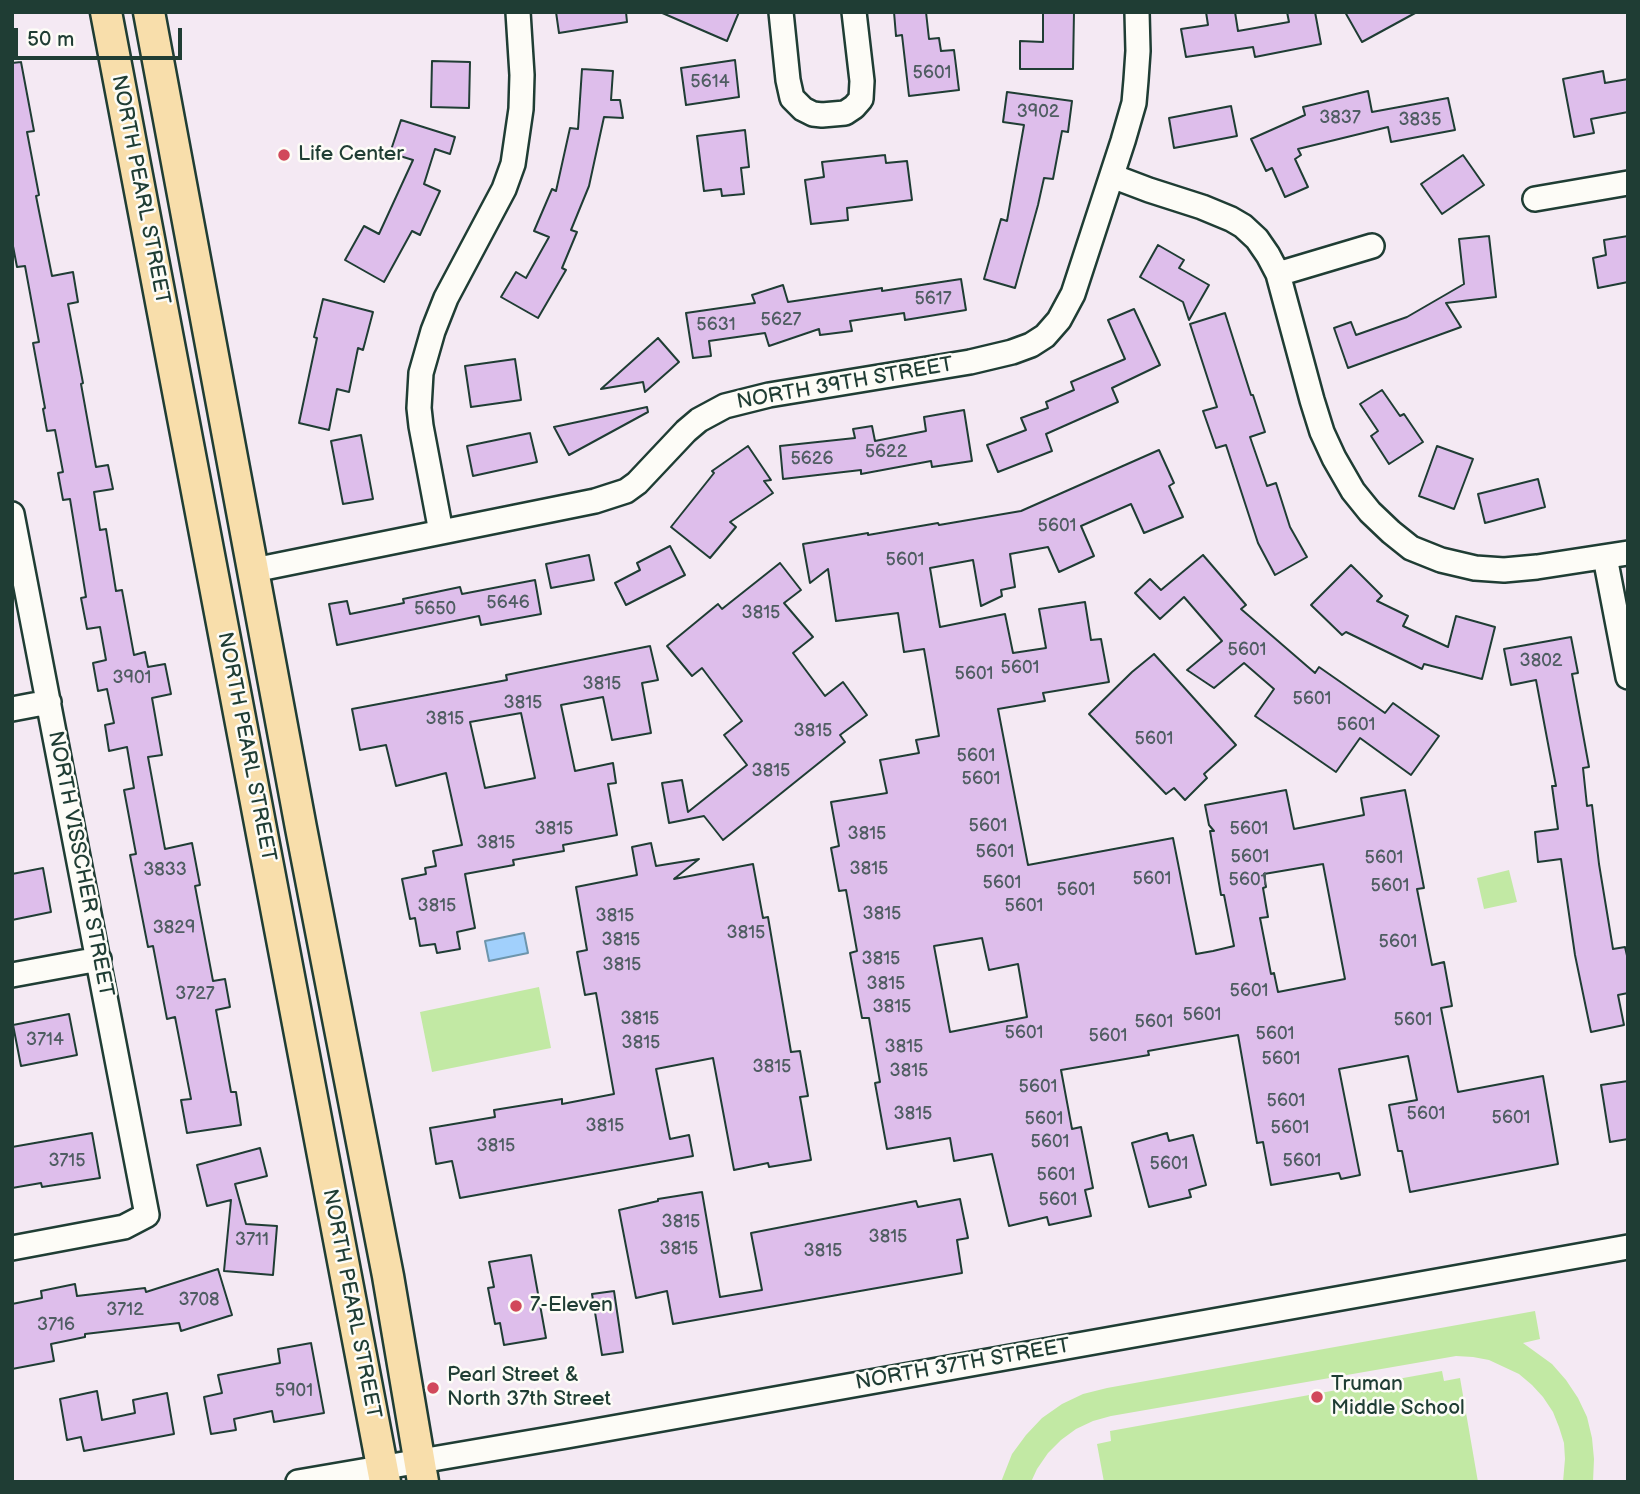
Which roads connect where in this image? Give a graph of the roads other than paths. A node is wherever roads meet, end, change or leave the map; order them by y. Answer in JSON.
{"nodes":[{"id":1,"x":106,"y":12,"type":"edge"},
{"id":2,"x":149,"y":12,"type":"edge"},
{"id":3,"x":518,"y":12,"type":"edge"},
{"id":4,"x":782,"y":12,"type":"edge"},
{"id":5,"x":854,"y":12,"type":"edge"},
{"id":6,"x":1137,"y":12,"type":"edge"},
{"id":7,"x":1112,"y":176,"type":"junction"},
{"id":8,"x":1628,"y":183,"type":"edge"},
{"id":9,"x":1535,"y":199,"type":"dead end"},
{"id":10,"x":1372,"y":246,"type":"dead end"},
{"id":11,"x":1278,"y":274,"type":"junction"},
{"id":12,"x":12,"y":514,"type":"edge"},
{"id":13,"x":441,"y":532,"type":"junction"},
{"id":14,"x":1628,"y":553,"type":"edge"},
{"id":15,"x":1605,"y":557,"type":"junction"},
{"id":16,"x":254,"y":570,"type":"junction"},
{"id":17,"x":1628,"y":677,"type":"edge"},
{"id":18,"x":49,"y":702,"type":"junction"},
{"id":19,"x":12,"y":709,"type":"edge"},
{"id":20,"x":99,"y":959,"type":"junction"},
{"id":21,"x":12,"y":975,"type":"edge"},
{"id":22,"x":1628,"y":1247,"type":"edge"},
{"id":23,"x":12,"y":1248,"type":"edge"},
{"id":24,"x":421,"y":1471,"type":"edge"},
{"id":25,"x":384,"y":1474,"type":"edge"},
{"id":26,"x":298,"y":1482,"type":"edge"}],
"edges":[{"from":1,"to":25,"type":"main road","name":"NORTH PEARL STREET"},
{"from":2,"to":16,"type":"main road","name":"NORTH PEARL STREET"},
{"from":3,"to":13,"type":"street"},
{"from":4,"to":5,"type":"street"},
{"from":6,"to":7,"type":"street","name":"NORTH 39TH STREET"},
{"from":7,"to":11,"type":"street"},
{"from":7,"to":13,"type":"street","name":"NORTH 39TH STREET"},
{"from":8,"to":9,"type":"street"},
{"from":10,"to":11,"type":"street"},
{"from":11,"to":15,"type":"street"},
{"from":12,"to":18,"type":"street","name":"NORTH VISSCHER STREET"},
{"from":13,"to":16,"type":"street","name":"NORTH 39TH STREET"},
{"from":14,"to":15,"type":"street"},
{"from":15,"to":17,"type":"street"},
{"from":16,"to":24,"type":"main road","name":"NORTH PEARL STREET"},
{"from":18,"to":19,"type":"street"},
{"from":18,"to":20,"type":"street","name":"NORTH VISSCHER STREET"},
{"from":20,"to":21,"type":"street"},
{"from":20,"to":23,"type":"street","name":"NORTH VISSCHER STREET"},
{"from":22,"to":24,"type":"street","name":"NORTH 37TH STREET"},
{"from":24,"to":25,"type":"street","name":"NORTH 37TH STREET"},
{"from":25,"to":26,"type":"street","name":"NORTH 37TH STREET"}]}
